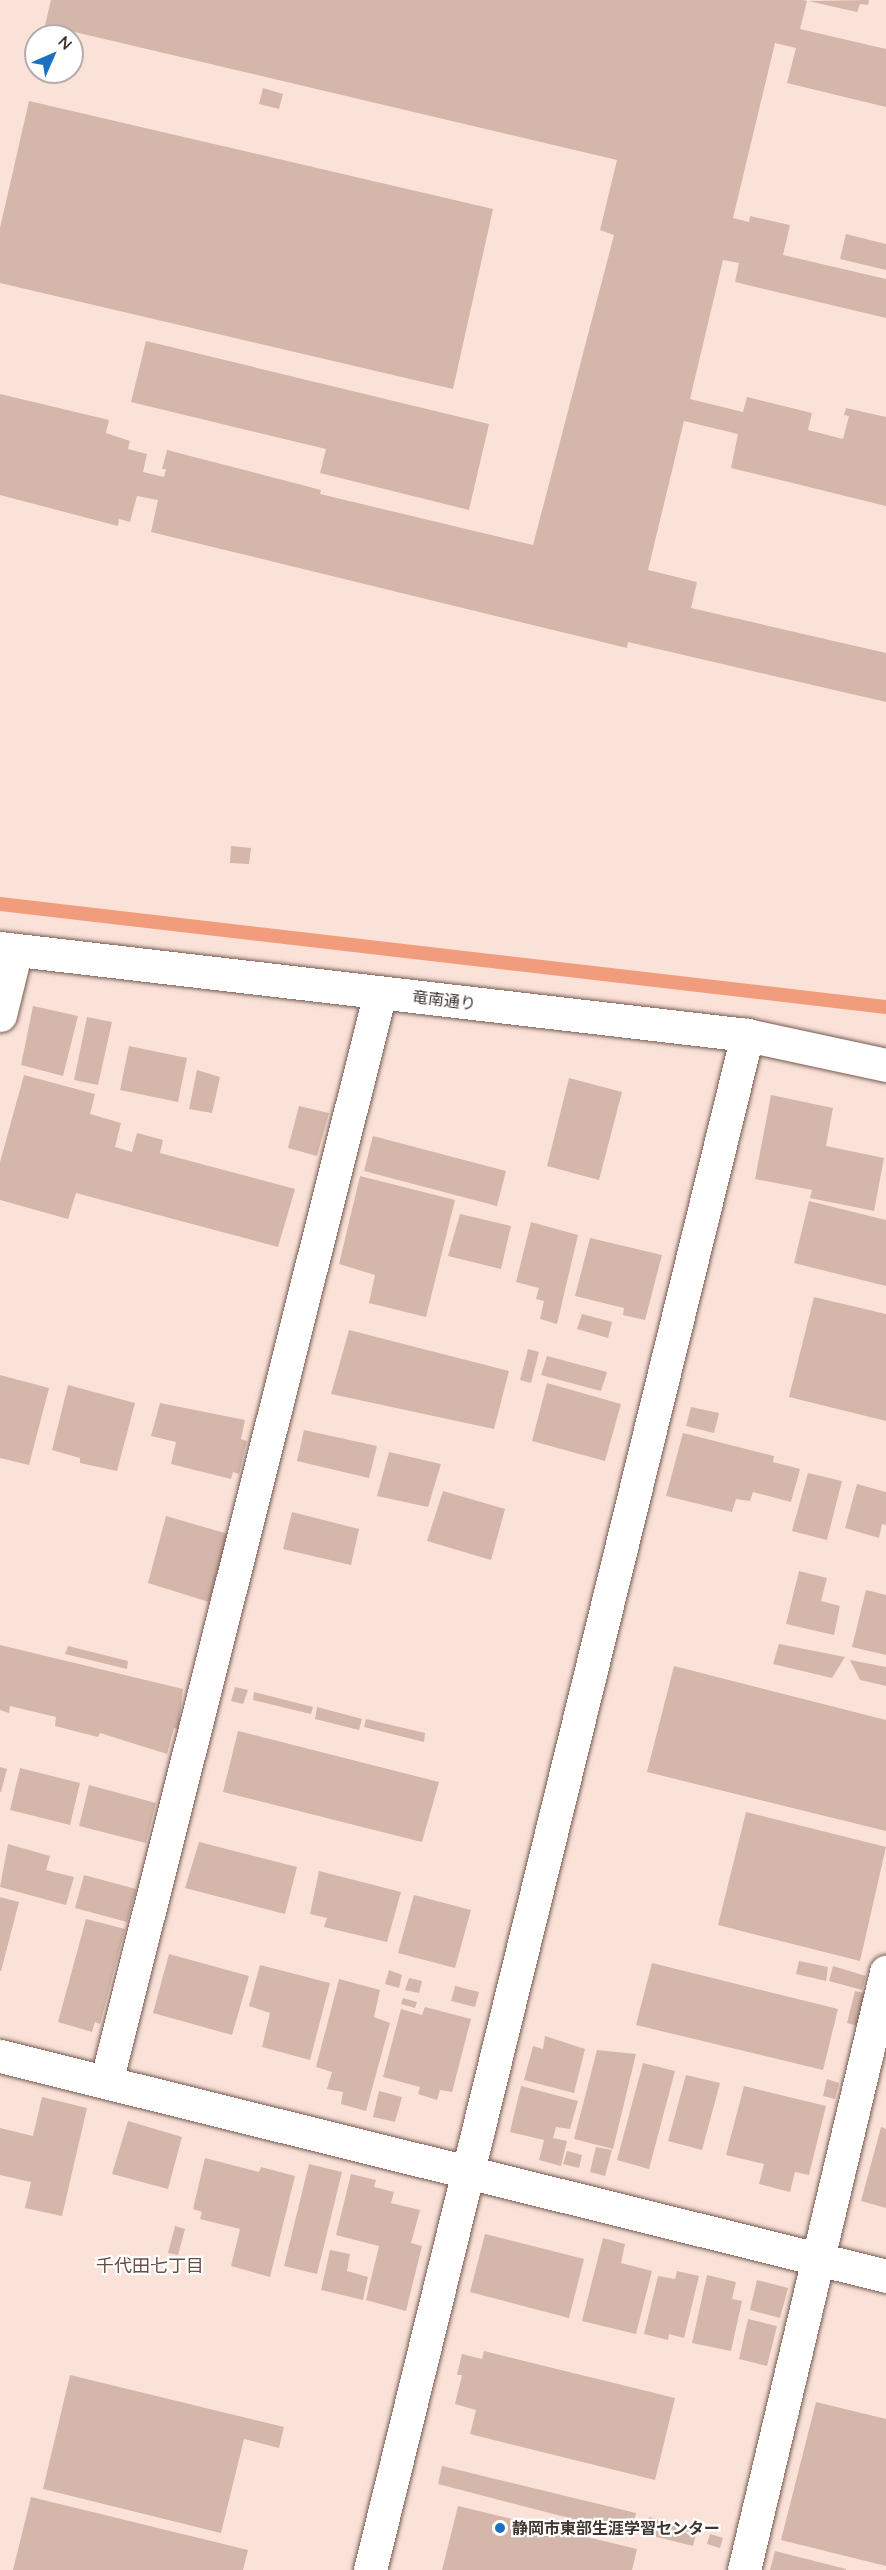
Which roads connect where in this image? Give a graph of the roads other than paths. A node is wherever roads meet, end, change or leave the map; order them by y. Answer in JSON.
{"nodes":[{"id":1,"x":8,"y":949,"type":"edge"},
{"id":2,"x":380,"y":993,"type":"junction"},
{"id":3,"x":0,"y":1015,"type":"edge"},
{"id":4,"x":747,"y":1035,"type":"junction"},
{"id":5,"x":886,"y":1065,"type":"edge"},
{"id":6,"x":886,"y":1972,"type":"edge"},
{"id":7,"x":0,"y":2056,"type":"edge"},
{"id":8,"x":106,"y":2082,"type":"junction"},
{"id":9,"x":466,"y":2171,"type":"junction"},
{"id":10,"x":817,"y":2259,"type":"junction"},
{"id":11,"x":886,"y":2276,"type":"edge"},
{"id":12,"x":370,"y":2570,"type":"edge"},
{"id":13,"x":744,"y":2570,"type":"edge"}],
"edges":[{"from":1,"to":2,"type":"street","name":"竜南通り"},
{"from":1,"to":3,"type":"street"},
{"from":2,"to":4,"type":"street","name":"竜南通り"},
{"from":2,"to":8,"type":"street"},
{"from":4,"to":5,"type":"street","name":"竜南通り"},
{"from":4,"to":9,"type":"street"},
{"from":6,"to":10,"type":"street"},
{"from":7,"to":8,"type":"street"},
{"from":8,"to":9,"type":"street"},
{"from":9,"to":10,"type":"street"},
{"from":9,"to":12,"type":"street"},
{"from":10,"to":11,"type":"street"},
{"from":10,"to":13,"type":"street"}]}
